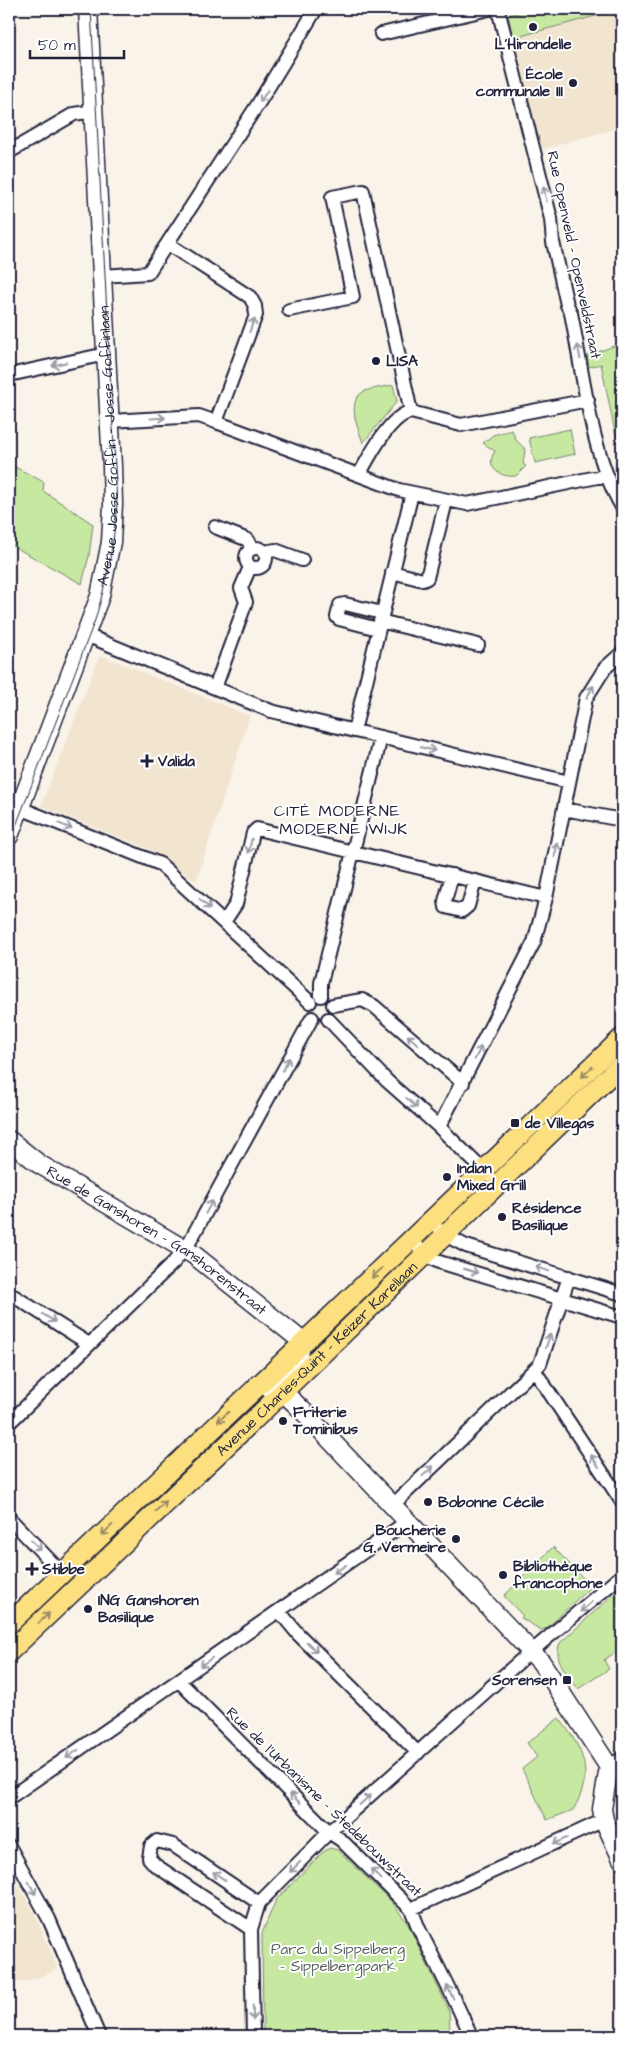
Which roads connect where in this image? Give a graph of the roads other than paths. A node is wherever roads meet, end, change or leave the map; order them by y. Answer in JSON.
{"nodes":[{"id":1,"x":88,"y":9,"type":"edge"},
{"id":2,"x":316,"y":9,"type":"edge"},
{"id":3,"x":489,"y":9,"type":"edge"},
{"id":4,"x":498,"y":9,"type":"edge"},
{"id":5,"x":381,"y":34,"type":"dead end"},
{"id":6,"x":94,"y":112,"type":"junction"},
{"id":7,"x":9,"y":152,"type":"edge"},
{"id":8,"x":168,"y":244,"type":"junction"},
{"id":9,"x":102,"y":276,"type":"junction"},
{"id":10,"x":289,"y":310,"type":"dead end"},
{"id":11,"x":106,"y":354,"type":"junction"},
{"id":12,"x":9,"y":375,"type":"edge"},
{"id":13,"x":588,"y":400,"type":"junction"},
{"id":14,"x":411,"y":412,"type":"junction"},
{"id":15,"x":110,"y":420,"type":"junction"},
{"id":16,"x":216,"y":422,"type":"junction"},
{"id":17,"x":359,"y":475,"type":"junction"},
{"id":18,"x":607,"y":475,"type":"junction"},
{"id":19,"x":412,"y":493,"type":"junction"},
{"id":20,"x":446,"y":501,"type":"junction"},
{"id":21,"x":622,"y":507,"type":"edge"},
{"id":22,"x":215,"y":527,"type":"dead end"},
{"id":23,"x":258,"y":550,"type":"junction"},
{"id":24,"x":302,"y":560,"type":"dead end"},
{"id":25,"x":392,"y":572,"type":"junction"},
{"id":26,"x":380,"y":621,"type":"junction"},
{"id":27,"x":86,"y":635,"type":"junction"},
{"id":28,"x":478,"y":646,"type":"dead end"},
{"id":29,"x":622,"y":653,"type":"edge"},
{"id":30,"x":215,"y":688,"type":"junction"},
{"id":31,"x":354,"y":731,"type":"junction"},
{"id":32,"x":381,"y":737,"type":"junction"},
{"id":33,"x":569,"y":782,"type":"junction"},
{"id":34,"x":20,"y":808,"type":"junction"},
{"id":35,"x":564,"y":809,"type":"junction"},
{"id":36,"x":622,"y":820,"type":"edge"},
{"id":37,"x":9,"y":836,"type":"edge"},
{"id":38,"x":354,"y":851,"type":"junction"},
{"id":39,"x":452,"y":875,"type":"junction"},
{"id":40,"x":474,"y":880,"type":"junction"},
{"id":41,"x":546,"y":898,"type":"junction"},
{"id":42,"x":224,"y":922,"type":"junction"},
{"id":43,"x":316,"y":999,"type":"junction"},
{"id":44,"x":333,"y":1005,"type":"junction"},
{"id":45,"x":312,"y":1018,"type":"junction"},
{"id":46,"x":328,"y":1019,"type":"junction"},
{"id":47,"x":622,"y":1038,"type":"edge"},
{"id":48,"x":622,"y":1064,"type":"edge"},
{"id":49,"x":463,"y":1083,"type":"junction"},
{"id":50,"x":439,"y":1127,"type":"junction"},
{"id":51,"x":9,"y":1140,"type":"edge"},
{"id":52,"x":484,"y":1172,"type":"junction"},
{"id":53,"x":497,"y":1185,"type":"junction"},
{"id":54,"x":432,"y":1221,"type":"junction"},
{"id":55,"x":445,"y":1235,"type":"junction"},
{"id":56,"x":412,"y":1240,"type":"junction"},
{"id":57,"x":184,"y":1248,"type":"junction"},
{"id":58,"x":426,"y":1254,"type":"junction"},
{"id":59,"x":568,"y":1277,"type":"junction"},
{"id":60,"x":9,"y":1293,"type":"edge"},
{"id":61,"x":622,"y":1294,"type":"edge"},
{"id":62,"x":562,"y":1299,"type":"junction"},
{"id":63,"x":622,"y":1317,"type":"edge"},
{"id":64,"x":303,"y":1342,"type":"junction"},
{"id":65,"x":89,"y":1344,"type":"junction"},
{"id":66,"x":535,"y":1370,"type":"junction"},
{"id":67,"x":258,"y":1384,"type":"junction"},
{"id":68,"x":283,"y":1392,"type":"junction"},
{"id":69,"x":9,"y":1423,"type":"edge"},
{"id":70,"x":622,"y":1502,"type":"edge"},
{"id":71,"x":393,"y":1505,"type":"junction"},
{"id":72,"x":9,"y":1518,"type":"edge"},
{"id":73,"x":408,"y":1521,"type":"junction"},
{"id":74,"x":62,"y":1573,"type":"junction"},
{"id":75,"x":622,"y":1574,"type":"edge"},
{"id":76,"x":279,"y":1611,"type":"junction"},
{"id":77,"x":9,"y":1624,"type":"edge"},
{"id":78,"x":9,"y":1652,"type":"edge"},
{"id":79,"x":532,"y":1653,"type":"junction"},
{"id":80,"x":179,"y":1681,"type":"junction"},
{"id":81,"x":418,"y":1752,"type":"junction"},
{"id":82,"x":616,"y":1762,"type":"edge"},
{"id":83,"x":9,"y":1798,"type":"edge"},
{"id":84,"x":604,"y":1820,"type":"junction"},
{"id":85,"x":329,"y":1832,"type":"junction"},
{"id":86,"x":9,"y":1846,"type":"edge"},
{"id":87,"x":622,"y":1859,"type":"edge"},
{"id":88,"x":259,"y":1903,"type":"junction"},
{"id":89,"x":411,"y":1908,"type":"junction"},
{"id":90,"x":251,"y":1929,"type":"junction"},
{"id":91,"x":99,"y":2036,"type":"edge"},
{"id":92,"x":253,"y":2036,"type":"edge"},
{"id":93,"x":469,"y":2036,"type":"edge"}],
"edges":[{"from":1,"to":6,"type":"street","name":"Avenue Josse Goffin - Josse Goffinlaan"},
{"from":2,"to":8,"type":"street","one_way":true},
{"from":3,"to":5,"type":"street"},
{"from":13,"to":4,"type":"street","name":"Rue Openveld - Openveldstraat","one_way":true},
{"from":6,"to":7,"type":"street"},
{"from":6,"to":9,"type":"street","name":"Avenue Josse Goffin - Josse Goffinlaan"},
{"from":8,"to":9,"type":"street"},
{"from":16,"to":8,"type":"street","one_way":true},
{"from":9,"to":11,"type":"street","name":"Avenue Josse Goffin - Josse Goffinlaan"},
{"from":10,"to":14,"type":"street"},
{"from":11,"to":12,"type":"street","one_way":true},
{"from":11,"to":15,"type":"street","name":"Avenue Josse Goffin - Josse Goffinlaan"},
{"from":13,"to":14,"type":"street"},
{"from":13,"to":18,"type":"street","name":"Rue Openveld - Openveldstraat"},
{"from":14,"to":17,"type":"street"},
{"from":15,"to":16,"type":"street","one_way":true},
{"from":15,"to":27,"type":"street","name":"Avenue Josse Goffin - Josse Goffinlaan"},
{"from":16,"to":17,"type":"street"},
{"from":17,"to":19,"type":"street"},
{"from":18,"to":20,"type":"street"},
{"from":18,"to":21,"type":"street","name":"Rue Openveld - Openveldstraat"},
{"from":19,"to":20,"type":"street"},
{"from":19,"to":25,"type":"street"},
{"from":20,"to":25,"type":"street"},
{"from":22,"to":23,"type":"street"},
{"from":23,"to":24,"type":"street"},
{"from":23,"to":30,"type":"street"},
{"from":25,"to":26,"type":"street"},
{"from":26,"to":28,"type":"street"},
{"from":26,"to":31,"type":"street"},
{"from":27,"to":30,"type":"street"},
{"from":27,"to":34,"type":"street","name":"Avenue Josse Goffin - Josse Goffinlaan"},
{"from":33,"to":29,"type":"street","one_way":true},
{"from":30,"to":31,"type":"street"},
{"from":31,"to":32,"type":"street"},
{"from":32,"to":33,"type":"street","one_way":true},
{"from":32,"to":38,"type":"street"},
{"from":33,"to":35,"type":"street"},
{"from":34,"to":37,"type":"street","name":"Avenue Josse Goffin - Josse Goffinlaan"},
{"from":34,"to":42,"type":"street","one_way":true},
{"from":35,"to":36,"type":"street"},
{"from":41,"to":35,"type":"street","one_way":true},
{"from":38,"to":39,"type":"street"},
{"from":38,"to":42,"type":"street","one_way":true},
{"from":38,"to":43,"type":"street"},
{"from":39,"to":40,"type":"street"},
{"from":39,"to":40,"type":"street"},
{"from":40,"to":41,"type":"street"},
{"from":49,"to":41,"type":"street","one_way":true},
{"from":42,"to":43,"type":"street"},
{"from":43,"to":44,"type":"street"},
{"from":43,"to":45,"type":"street"},
{"from":44,"to":46,"type":"street"},
{"from":49,"to":44,"type":"street","one_way":true},
{"from":45,"to":46,"type":"street"},
{"from":57,"to":45,"type":"street","one_way":true},
{"from":46,"to":50,"type":"street","one_way":true},
{"from":47,"to":52,"type":"main road","name":"Avenue Charles-Quint - Keizer Karellaan","one_way":true},
{"from":48,"to":53,"type":"main road","name":"Avenue Charles-Quint - Keizer Karellaan"},
{"from":49,"to":50,"type":"street"},
{"from":50,"to":52,"type":"street"},
{"from":51,"to":57,"type":"street","name":"Rue de Ganshoren - Ganshorenstraat"},
{"from":52,"to":53,"type":"street"},
{"from":52,"to":54,"type":"main road","name":"Avenue Charles-Quint - Keizer Karellaan"},
{"from":53,"to":55,"type":"main road","name":"Avenue Charles-Quint - Keizer Karellaan"},
{"from":54,"to":55,"type":"street"},
{"from":54,"to":56,"type":"main road","name":"Avenue Charles-Quint - Keizer Karellaan"},
{"from":55,"to":58,"type":"main road","name":"Avenue Charles-Quint - Keizer Karellaan"},
{"from":59,"to":55,"type":"street","one_way":true},
{"from":56,"to":58,"type":"street"},
{"from":56,"to":64,"type":"main road","name":"Avenue Charles-Quint - Keizer Karellaan","one_way":true},
{"from":57,"to":64,"type":"street","name":"Rue de Ganshoren - Ganshorenstraat"},
{"from":57,"to":65,"type":"street"},
{"from":58,"to":62,"type":"street","one_way":true},
{"from":58,"to":68,"type":"main road","name":"Avenue Charles-Quint - Keizer Karellaan"},
{"from":59,"to":61,"type":"street"},
{"from":59,"to":62,"type":"street"},
{"from":60,"to":65,"type":"street","one_way":true},
{"from":62,"to":63,"type":"street"},
{"from":66,"to":62,"type":"street","one_way":true},
{"from":64,"to":67,"type":"main road","name":"Avenue Charles-Quint - Keizer Karellaan"},
{"from":64,"to":68,"type":"street"},
{"from":65,"to":69,"type":"street"},
{"from":70,"to":66,"type":"street","one_way":true},
{"from":71,"to":66,"type":"street","one_way":true},
{"from":67,"to":68,"type":"street"},
{"from":67,"to":74,"type":"main road","name":"Avenue Charles-Quint - Keizer Karellaan","one_way":true},
{"from":68,"to":71,"type":"street"},
{"from":78,"to":68,"type":"main road","name":"Avenue Charles-Quint - Keizer Karellaan","one_way":true},
{"from":71,"to":73,"type":"street"},
{"from":72,"to":74,"type":"street","one_way":true},
{"from":73,"to":76,"type":"street","one_way":true},
{"from":73,"to":79,"type":"street"},
{"from":74,"to":77,"type":"main road","name":"Avenue Charles-Quint - Keizer Karellaan"},
{"from":75,"to":79,"type":"street","one_way":true},
{"from":76,"to":80,"type":"street","one_way":true},
{"from":76,"to":81,"type":"street","one_way":true},
{"from":79,"to":81,"type":"street"},
{"from":79,"to":82,"type":"street"},
{"from":80,"to":83,"type":"street","one_way":true},
{"from":85,"to":80,"type":"street","name":"Rue de l'Urbanisme - Stedebouwstraat","one_way":true},
{"from":85,"to":81,"type":"street","one_way":true},
{"from":82,"to":84,"type":"street"},
{"from":84,"to":87,"type":"street"},
{"from":84,"to":89,"type":"street","one_way":true},
{"from":85,"to":88,"type":"street","one_way":true},
{"from":89,"to":85,"type":"street","name":"Rue de l'Urbanisme - Stedebouwstraat","one_way":true},
{"from":86,"to":91,"type":"street","one_way":true},
{"from":88,"to":90,"type":"street"},
{"from":88,"to":90,"type":"street","one_way":true},
{"from":93,"to":89,"type":"street","name":"Rue de l'Urbanisme - Stedebouwstraat","one_way":true},
{"from":90,"to":92,"type":"street","one_way":true}]}
